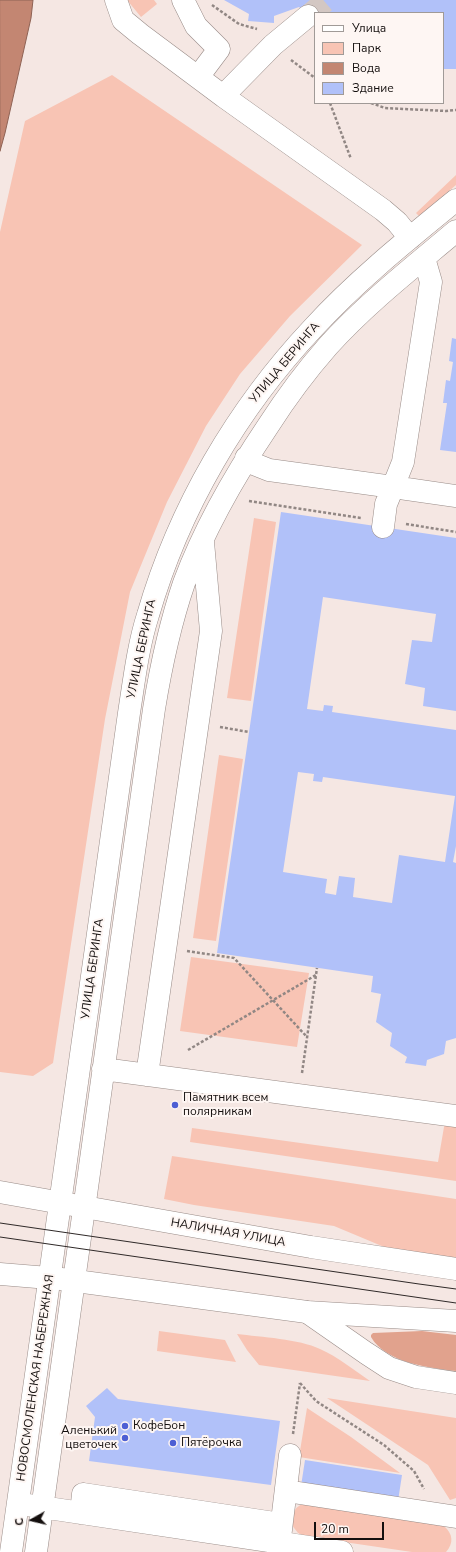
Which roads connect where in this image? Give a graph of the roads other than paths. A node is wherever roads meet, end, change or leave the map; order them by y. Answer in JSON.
{"nodes":[{"id":1,"x":116,"y":0,"type":"edge"},
{"id":2,"x":183,"y":0,"type":"edge"},
{"id":3,"x":308,"y":16,"type":"tunnel mouth"},
{"id":4,"x":198,"y":77,"type":"junction"},
{"id":5,"x":223,"y":96,"type":"junction"},
{"id":6,"x":456,"y":200,"type":"edge"},
{"id":7,"x":456,"y":232,"type":"edge"},
{"id":8,"x":410,"y":238,"type":"junction"},
{"id":9,"x":424,"y":258,"type":"junction"},
{"id":10,"x":246,"y":458,"type":"junction"},
{"id":11,"x":393,"y":487,"type":"junction"},
{"id":12,"x":456,"y":496,"type":"edge"},
{"id":13,"x":383,"y":524,"type":"road end"},
{"id":14,"x":203,"y":540,"type":"junction"},
{"id":15,"x":103,"y":1069,"type":"junction"},
{"id":16,"x":147,"y":1076,"type":"junction"},
{"id":17,"x":456,"y":1116,"type":"edge"},
{"id":18,"x":0,"y":1192,"type":"edge"},
{"id":19,"x":61,"y":1203,"type":"junction"},
{"id":20,"x":84,"y":1208,"type":"junction"},
{"id":21,"x":456,"y":1268,"type":"edge"},
{"id":22,"x":0,"y":1274,"type":"edge"},
{"id":23,"x":50,"y":1278,"type":"junction"},
{"id":24,"x":75,"y":1281,"type":"junction"},
{"id":25,"x":307,"y":1312,"type":"junction"},
{"id":26,"x":456,"y":1321,"type":"edge"},
{"id":27,"x":456,"y":1383,"type":"edge"},
{"id":28,"x":290,"y":1455,"type":"road end"},
{"id":29,"x":286,"y":1491,"type":"junction"},
{"id":30,"x":18,"y":1504,"type":"junction"},
{"id":31,"x":42,"y":1507,"type":"junction"},
{"id":32,"x":447,"y":1516,"type":"edge"},
{"id":33,"x":269,"y":1536,"type":"edge"},
{"id":34,"x":11,"y":1552,"type":"edge"},
{"id":35,"x":36,"y":1552,"type":"edge"},
{"id":36,"x":336,"y":1552,"type":"edge"}],
"edges":[{"from":1,"to":4,"type":"street"},
{"from":2,"to":4,"type":"street"},
{"from":3,"to":5,"type":"street"},
{"from":4,"to":5,"type":"street"},
{"from":5,"to":8,"type":"street"},
{"from":6,"to":8,"type":"street","name":"УЛИЦА БЕРИНГА"},
{"from":7,"to":9,"type":"street","name":"УЛИЦА БЕРИНГА"},
{"from":8,"to":19,"type":"street","name":"УЛИЦА БЕРИНГА"},
{"from":9,"to":10,"type":"street","name":"УЛИЦА БЕРИНГА"},
{"from":9,"to":11,"type":"street"},
{"from":10,"to":11,"type":"street"},
{"from":10,"to":14,"type":"street","name":"УЛИЦА БЕРИНГА"},
{"from":11,"to":12,"type":"street"},
{"from":11,"to":13,"type":"street"},
{"from":14,"to":15,"type":"street","name":"УЛИЦА БЕРИНГА"},
{"from":14,"to":16,"type":"street"},
{"from":15,"to":16,"type":"street"},
{"from":15,"to":20,"type":"street","name":"УЛИЦА БЕРИНГА"},
{"from":16,"to":17,"type":"street"},
{"from":18,"to":19,"type":"street","name":"НАЛИЧНАЯ УЛИЦА"},
{"from":19,"to":20,"type":"street","name":"НАЛИЧНАЯ УЛИЦА"},
{"from":19,"to":23,"type":"street","name":"НОВОСМОЛЕНСКАЯ НАБЕРЕЖНАЯ"},
{"from":20,"to":21,"type":"street","name":"НАЛИЧНАЯ УЛИЦА"},
{"from":20,"to":24,"type":"street","name":"НОВОСМОЛЕНСКАЯ НАБЕРЕЖНАЯ"},
{"from":22,"to":23,"type":"street"},
{"from":23,"to":24,"type":"street"},
{"from":23,"to":30,"type":"street","name":"НОВОСМОЛЕНСКАЯ НАБЕРЕЖНАЯ"},
{"from":24,"to":25,"type":"street"},
{"from":24,"to":31,"type":"street","name":"НОВОСМОЛЕНСКАЯ НАБЕРЕЖНАЯ"},
{"from":25,"to":26,"type":"street"},
{"from":25,"to":27,"type":"street"},
{"from":28,"to":29,"type":"street"},
{"from":29,"to":32,"type":"street"},
{"from":29,"to":33,"type":"street"},
{"from":30,"to":31,"type":"street"},
{"from":30,"to":34,"type":"street","name":"НОВОСМОЛЕНСКАЯ НАБЕРЕЖНАЯ"},
{"from":31,"to":33,"type":"street"},
{"from":31,"to":35,"type":"street","name":"НОВОСМОЛЕНСКАЯ НАБЕРЕЖНАЯ"},
{"from":33,"to":36,"type":"street"}]}
